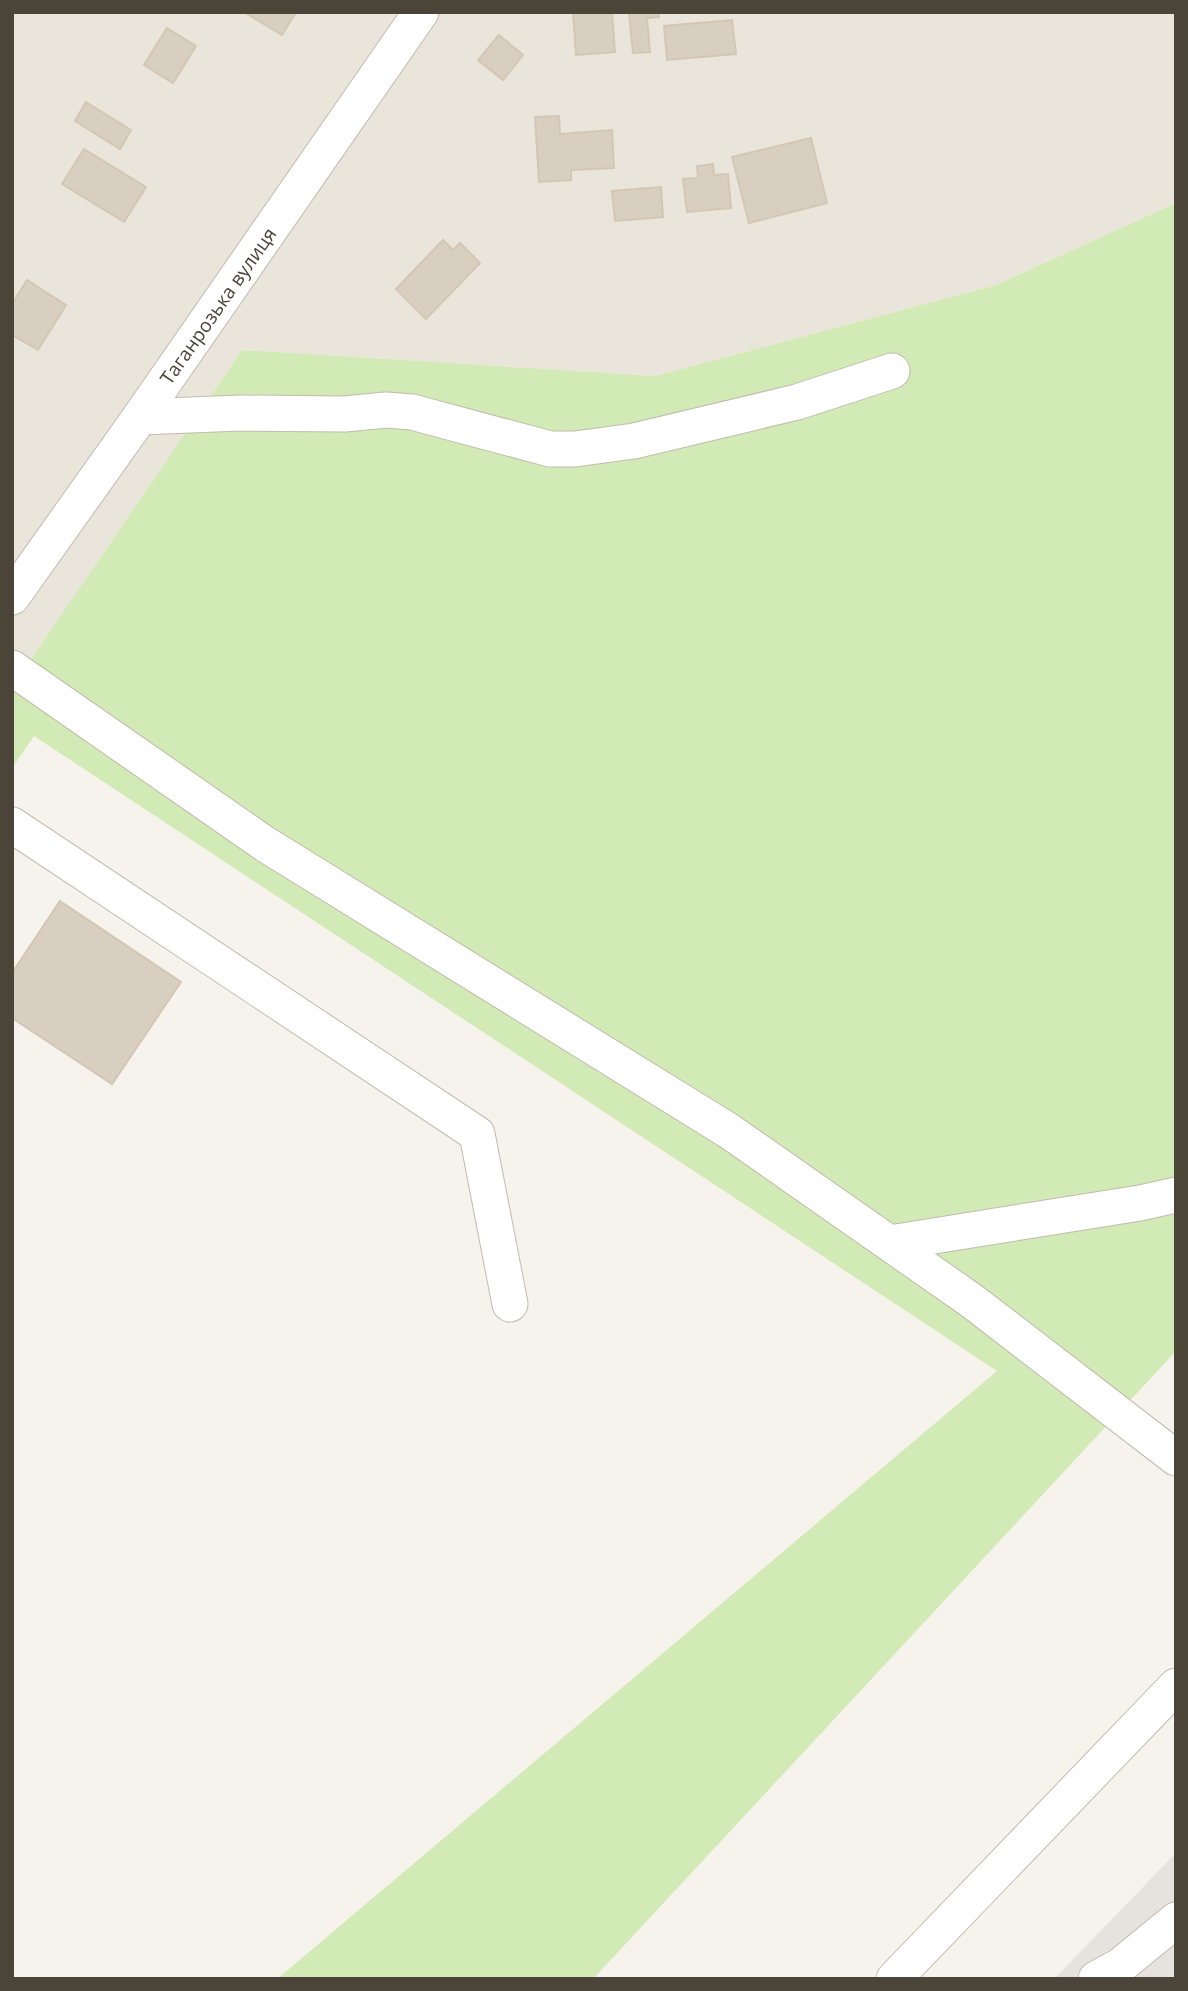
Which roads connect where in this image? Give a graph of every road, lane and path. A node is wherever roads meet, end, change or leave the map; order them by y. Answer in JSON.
{"nodes":[{"id":1,"x":421,"y":12,"type":"edge"},
{"id":2,"x":892,"y":371,"type":"dead end"},
{"id":3,"x":140,"y":417,"type":"junction"},
{"id":4,"x":12,"y":597,"type":"edge"},
{"id":5,"x":12,"y":668,"type":"edge"},
{"id":6,"x":12,"y":825,"type":"edge"},
{"id":7,"x":1176,"y":1195,"type":"edge"},
{"id":8,"x":890,"y":1243,"type":"junction"},
{"id":9,"x":510,"y":1304,"type":"dead end"},
{"id":10,"x":1176,"y":1458,"type":"edge"},
{"id":11,"x":1176,"y":1686,"type":"edge"},
{"id":12,"x":1176,"y":1920,"type":"edge"},
{"id":13,"x":894,"y":1979,"type":"edge"},
{"id":14,"x":1096,"y":1979,"type":"edge"}],
"edges":[{"from":1,"to":3,"type":"street","name":"Таганрозька вулиця"},
{"from":2,"to":3,"type":"street"},
{"from":3,"to":4,"type":"street","name":"Таганрозька вулиця"},
{"from":5,"to":8,"type":"street"},
{"from":6,"to":9,"type":"street"},
{"from":7,"to":8,"type":"street"},
{"from":8,"to":10,"type":"street"},
{"from":11,"to":13,"type":"street"},
{"from":12,"to":14,"type":"street"}]}
